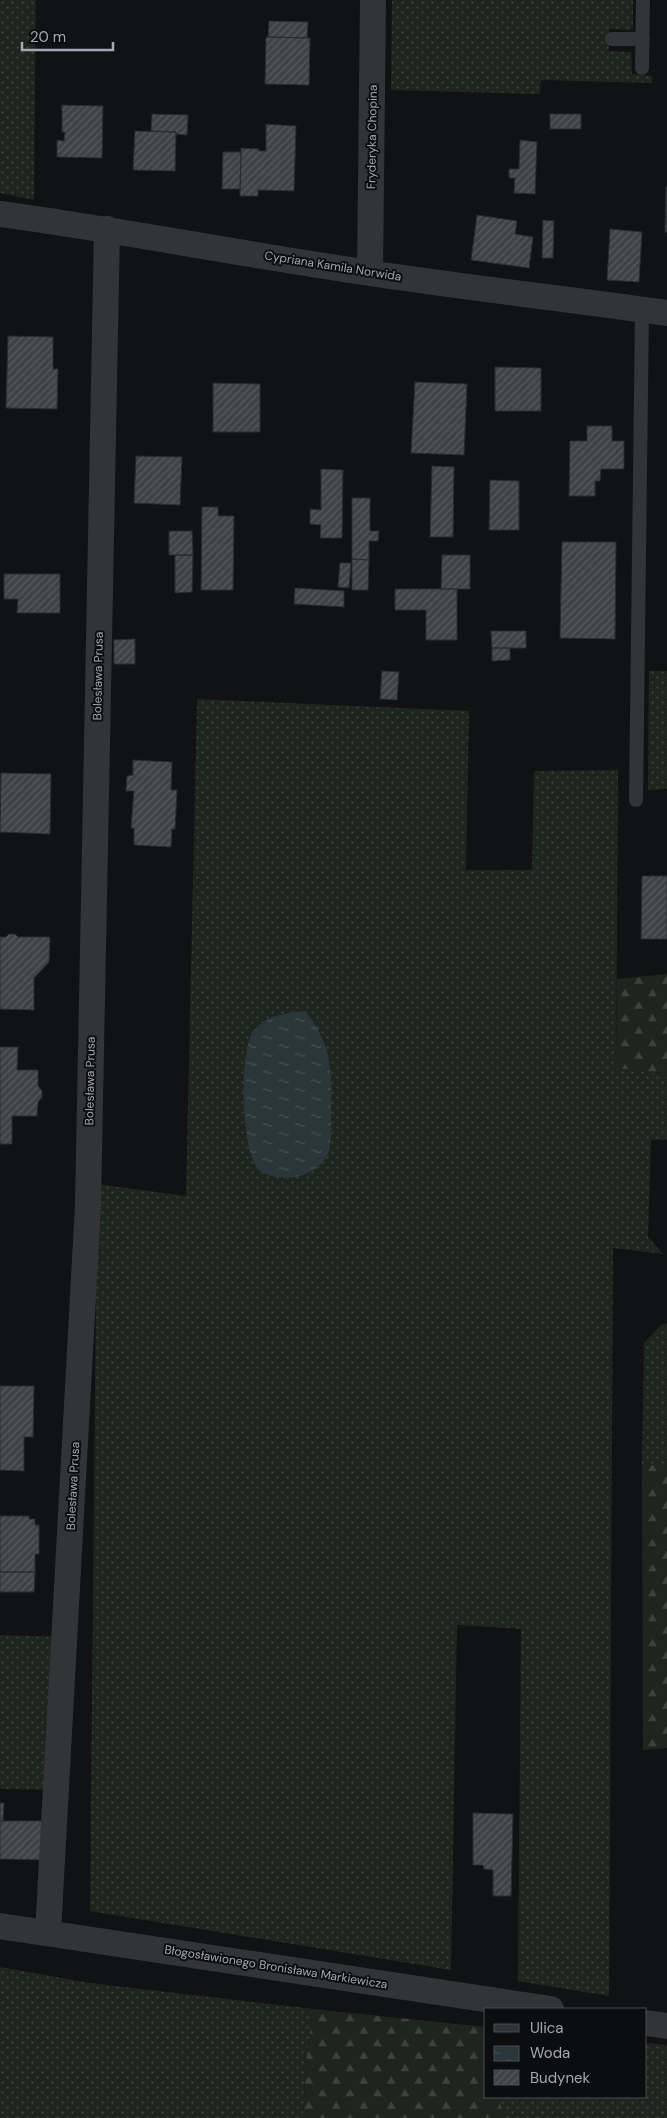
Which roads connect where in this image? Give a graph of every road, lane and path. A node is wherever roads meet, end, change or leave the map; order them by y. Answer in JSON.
{"nodes":[{"id":1,"x":373,"y":0,"type":"edge"},
{"id":2,"x":644,"y":0,"type":"edge"},
{"id":3,"x":612,"y":39,"type":"dead end"},
{"id":4,"x":643,"y":40,"type":"junction"},
{"id":5,"x":642,"y":68,"type":"dead end"},
{"id":6,"x":0,"y":214,"type":"edge"},
{"id":7,"x":107,"y":229,"type":"junction"},
{"id":8,"x":370,"y":273,"type":"junction"},
{"id":9,"x":654,"y":312,"type":"edge"},
{"id":10,"x":636,"y":800,"type":"dead end"},
{"id":11,"x":0,"y":1926,"type":"edge"},
{"id":12,"x":48,"y":1933,"type":"junction"},
{"id":13,"x":544,"y":2008,"type":"edge"},
{"id":14,"x":647,"y":2023,"type":"edge"},
{"id":15,"x":667,"y":2026,"type":"edge"}],
"edges":[{"from":1,"to":8,"type":"street","name":"Fryderyka Chopina"},
{"from":2,"to":4,"type":"lane"},
{"from":3,"to":4,"type":"lane"},
{"from":4,"to":5,"type":"lane"},
{"from":6,"to":7,"type":"street","name":"Cypriana Kamila Norwida"},
{"from":7,"to":8,"type":"street","name":"Cypriana Kamila Norwida"},
{"from":7,"to":12,"type":"street","name":"Bolesława Prusa"},
{"from":8,"to":9,"type":"street","name":"Cypriana Kamila Norwida"},
{"from":9,"to":10,"type":"lane"},
{"from":11,"to":12,"type":"street","name":"Błogosławionego Bronisława Markiewicza"},
{"from":12,"to":13,"type":"street","name":"Błogosławionego Bronisława Markiewicza"},
{"from":14,"to":15,"type":"street"}]}
